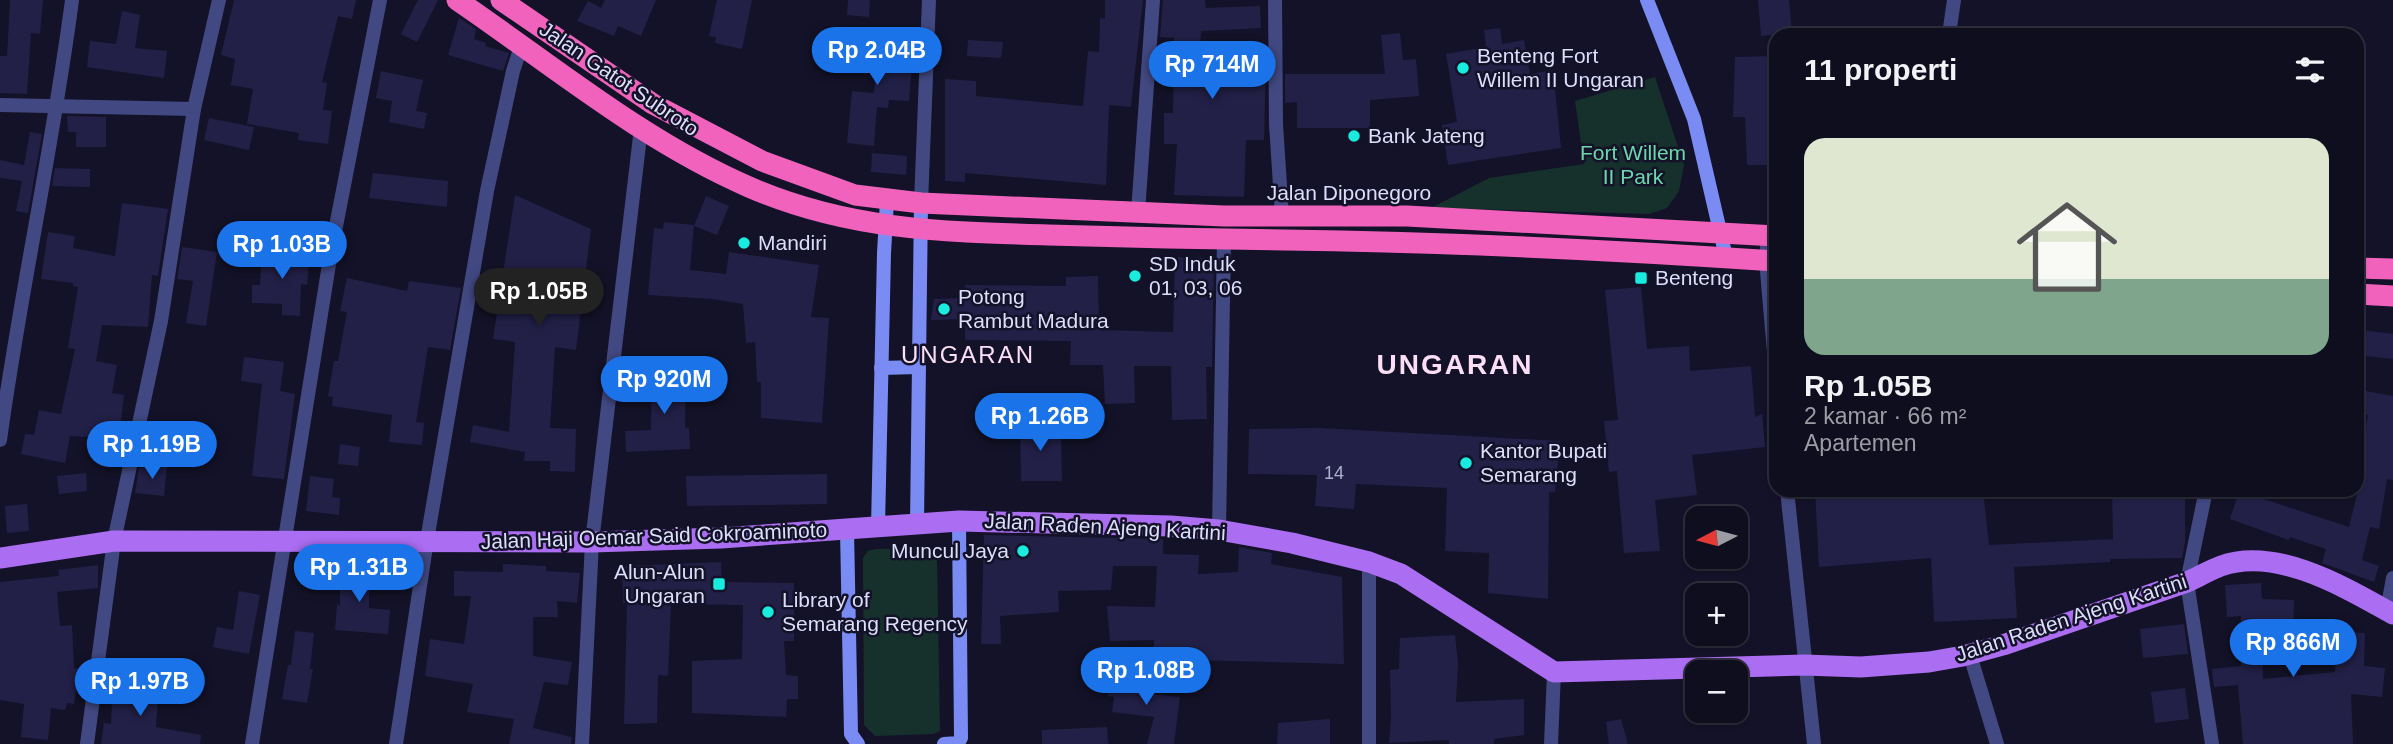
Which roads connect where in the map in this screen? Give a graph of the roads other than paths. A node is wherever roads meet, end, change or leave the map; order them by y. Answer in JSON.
{"nodes":[{"id":1,"x":72,"y":0,"type":"edge"},
{"id":2,"x":219,"y":0,"type":"edge"},
{"id":3,"x":380,"y":0,"type":"edge"},
{"id":4,"x":457,"y":0,"type":"edge"},
{"id":5,"x":501,"y":0,"type":"edge"},
{"id":6,"x":929,"y":0,"type":"edge"},
{"id":7,"x":1153,"y":0,"type":"edge"},
{"id":8,"x":1275,"y":0,"type":"edge"},
{"id":9,"x":1647,"y":0,"type":"edge"},
{"id":10,"x":1954,"y":0,"type":"edge"},
{"id":11,"x":1950,"y":28,"type":"edge"},
{"id":12,"x":522,"y":44,"type":"junction"},
{"id":13,"x":0,"y":105,"type":"edge"},
{"id":14,"x":58,"y":107,"type":"junction"},
{"id":15,"x":194,"y":109,"type":"junction"},
{"id":16,"x":641,"y":128,"type":"junction"},
{"id":17,"x":887,"y":201,"type":"junction"},
{"id":18,"x":921,"y":204,"type":"junction"},
{"id":19,"x":1138,"y":212,"type":"junction"},
{"id":20,"x":1282,"y":216,"type":"junction"},
{"id":21,"x":884,"y":227,"type":"junction"},
{"id":22,"x":921,"y":231,"type":"junction"},
{"id":23,"x":1720,"y":231,"type":"junction"},
{"id":24,"x":1769,"y":235,"type":"edge"},
{"id":25,"x":1224,"y":240,"type":"junction"},
{"id":26,"x":1726,"y":257,"type":"junction"},
{"id":27,"x":1769,"y":261,"type":"edge"},
{"id":28,"x":2364,"y":268,"type":"edge"},
{"id":29,"x":2393,"y":269,"type":"edge"},
{"id":30,"x":2364,"y":294,"type":"edge"},
{"id":31,"x":2393,"y":296,"type":"edge"},
{"id":32,"x":918,"y":367,"type":"junction"},
{"id":33,"x":881,"y":368,"type":"junction"},
{"id":34,"x":0,"y":440,"type":"edge"},
{"id":35,"x":1788,"y":497,"type":"edge"},
{"id":36,"x":2205,"y":497,"type":"edge"},
{"id":37,"x":959,"y":521,"type":"junction"},
{"id":38,"x":917,"y":524,"type":"junction"},
{"id":39,"x":878,"y":527,"type":"junction"},
{"id":40,"x":847,"y":530,"type":"junction"},
{"id":41,"x":1219,"y":530,"type":"junction"},
{"id":42,"x":426,"y":540,"type":"junction"},
{"id":43,"x":114,"y":541,"type":"junction"},
{"id":44,"x":284,"y":541,"type":"junction"},
{"id":45,"x":592,"y":542,"type":"junction"},
{"id":46,"x":0,"y":558,"type":"edge"},
{"id":47,"x":1369,"y":562,"type":"junction"},
{"id":48,"x":2393,"y":578,"type":"edge"},
{"id":49,"x":2187,"y":582,"type":"junction"},
{"id":50,"x":2390,"y":612,"type":"edge"},
{"id":51,"x":1970,"y":654,"type":"junction"},
{"id":52,"x":1804,"y":664,"type":"junction"},
{"id":53,"x":1554,"y":672,"type":"junction"},
{"id":54,"x":87,"y":744,"type":"edge"},
{"id":55,"x":252,"y":744,"type":"edge"},
{"id":56,"x":396,"y":744,"type":"edge"},
{"id":57,"x":582,"y":744,"type":"edge"},
{"id":58,"x":858,"y":744,"type":"edge"},
{"id":59,"x":953,"y":744,"type":"edge"},
{"id":60,"x":1369,"y":744,"type":"edge"},
{"id":61,"x":1551,"y":744,"type":"edge"},
{"id":62,"x":1814,"y":744,"type":"edge"},
{"id":63,"x":1997,"y":744,"type":"edge"},
{"id":64,"x":2212,"y":744,"type":"edge"}],
"edges":[{"from":1,"to":14,"type":"street"},
{"from":2,"to":15,"type":"street"},
{"from":3,"to":44,"type":"street"},
{"from":4,"to":12,"type":"highway","name":"Jalan Gatot Subroto"},
{"from":5,"to":17,"type":"highway","name":"Jalan Gatot Subroto"},
{"from":6,"to":18,"type":"street"},
{"from":7,"to":19,"type":"street"},
{"from":8,"to":20,"type":"street"},
{"from":9,"to":23,"type":"street"},
{"from":10,"to":11,"type":"street"},
{"from":12,"to":16,"type":"highway","name":"Jalan Gatot Subroto"},
{"from":12,"to":42,"type":"street"},
{"from":13,"to":14,"type":"street"},
{"from":14,"to":15,"type":"street"},
{"from":14,"to":34,"type":"street"},
{"from":15,"to":43,"type":"street"},
{"from":16,"to":21,"type":"highway","name":"Jalan Gatot Subroto"},
{"from":16,"to":45,"type":"street"},
{"from":17,"to":18,"type":"highway","name":"Jalan Gatot Subroto"},
{"from":17,"to":21,"type":"street"},
{"from":18,"to":19,"type":"highway","name":"Jalan Diponegoro"},
{"from":18,"to":22,"type":"street"},
{"from":19,"to":20,"type":"highway","name":"Jalan Diponegoro"},
{"from":20,"to":23,"type":"highway","name":"Jalan Diponegoro"},
{"from":21,"to":22,"type":"highway","name":"Jalan Gatot Subroto"},
{"from":21,"to":33,"type":"street"},
{"from":22,"to":25,"type":"highway"},
{"from":22,"to":32,"type":"street"},
{"from":23,"to":24,"type":"highway","name":"Jalan Diponegoro"},
{"from":23,"to":26,"type":"street"},
{"from":25,"to":26,"type":"highway"},
{"from":25,"to":41,"type":"street"},
{"from":26,"to":27,"type":"highway"},
{"from":28,"to":29,"type":"highway"},
{"from":30,"to":31,"type":"highway"},
{"from":32,"to":33,"type":"street"},
{"from":32,"to":38,"type":"street"},
{"from":33,"to":39,"type":"street"},
{"from":35,"to":52,"type":"street"},
{"from":36,"to":49,"type":"street"},
{"from":37,"to":38,"type":"main road","name":"Jalan Raden Ajeng Kartini"},
{"from":37,"to":41,"type":"main road","name":"Jalan Raden Ajeng Kartini"},
{"from":37,"to":59,"type":"street"},
{"from":38,"to":39,"type":"main road","name":"Jalan Raden Ajeng Kartini"},
{"from":39,"to":40,"type":"main road","name":"Jalan Raden Ajeng Kartini"},
{"from":40,"to":45,"type":"main road","name":"Jalan Haji Oemar Said Cokroaminoto"},
{"from":40,"to":58,"type":"street"},
{"from":41,"to":47,"type":"main road","name":"Jalan Raden Ajeng Kartini"},
{"from":42,"to":44,"type":"main road","name":"Jalan Haji Oemar Said Cokroaminoto"},
{"from":42,"to":45,"type":"main road","name":"Jalan Haji Oemar Said Cokroaminoto"},
{"from":42,"to":56,"type":"street"},
{"from":43,"to":44,"type":"main road","name":"Jalan Haji Oemar Said Cokroaminoto"},
{"from":43,"to":46,"type":"main road","name":"Jalan Haji Oemar Said Cokroaminoto"},
{"from":43,"to":54,"type":"street"},
{"from":44,"to":55,"type":"street"},
{"from":45,"to":57,"type":"street"},
{"from":47,"to":53,"type":"main road","name":"Jalan Raden Ajeng Kartini"},
{"from":47,"to":60,"type":"street"},
{"from":48,"to":50,"type":"street"},
{"from":49,"to":50,"type":"main road","name":"Jalan Raden Ajeng Kartini"},
{"from":49,"to":51,"type":"main road","name":"Jalan Raden Ajeng Kartini"},
{"from":49,"to":64,"type":"street"},
{"from":51,"to":52,"type":"main road","name":"Jalan Raden Ajeng Kartini"},
{"from":51,"to":63,"type":"street"},
{"from":52,"to":53,"type":"main road","name":"Jalan Raden Ajeng Kartini"},
{"from":52,"to":62,"type":"street"},
{"from":53,"to":61,"type":"street"}]}
